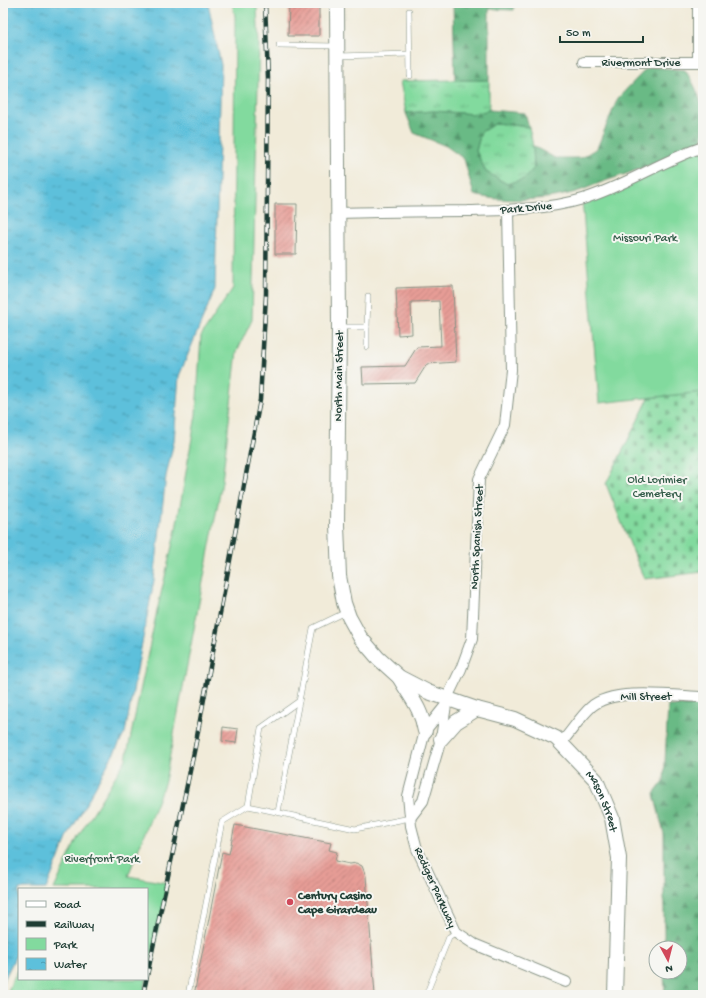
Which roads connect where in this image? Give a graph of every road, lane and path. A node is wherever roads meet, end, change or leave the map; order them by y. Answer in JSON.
{"nodes":[{"id":1,"x":337,"y":3,"type":"edge"},
{"id":2,"x":698,"y":3,"type":"edge"},
{"id":3,"x":409,"y":11,"type":"dead end"},
{"id":4,"x":279,"y":45,"type":"dead end"},
{"id":5,"x":337,"y":51,"type":"junction"},
{"id":6,"x":409,"y":54,"type":"junction"},
{"id":7,"x":584,"y":62,"type":"dead end"},
{"id":8,"x":701,"y":62,"type":"edge"},
{"id":9,"x":410,"y":76,"type":"dead end"},
{"id":10,"x":703,"y":147,"type":"edge"},
{"id":11,"x":508,"y":210,"type":"junction"},
{"id":12,"x":338,"y":213,"type":"junction"},
{"id":13,"x":368,"y":296,"type":"dead end"},
{"id":14,"x":339,"y":327,"type":"junction"},
{"id":15,"x":368,"y":327,"type":"junction"},
{"id":16,"x":367,"y":347,"type":"dead end"},
{"id":17,"x":347,"y":612,"type":"junction"},
{"id":18,"x":399,"y":677,"type":"junction"},
{"id":19,"x":703,"y":697,"type":"edge"},
{"id":20,"x":299,"y":701,"type":"junction"},
{"id":21,"x":446,"y":702,"type":"junction"},
{"id":22,"x":477,"y":709,"type":"junction"},
{"id":23,"x":425,"y":731,"type":"junction"},
{"id":24,"x":441,"y":739,"type":"junction"},
{"id":25,"x":561,"y":743,"type":"junction"},
{"id":26,"x":248,"y":806,"type":"junction"},
{"id":27,"x":278,"y":812,"type":"junction"},
{"id":28,"x":410,"y":818,"type":"junction"},
{"id":29,"x":456,"y":932,"type":"junction"},
{"id":30,"x":566,"y":982,"type":"dead end"},
{"id":31,"x":188,"y":995,"type":"edge"},
{"id":32,"x":426,"y":995,"type":"edge"},
{"id":33,"x":615,"y":995,"type":"edge"}],
"edges":[{"from":1,"to":5,"type":"main road","name":"North Main Street"},
{"from":2,"to":8,"type":"street"},
{"from":3,"to":6,"type":"lane"},
{"from":4,"to":5,"type":"lane"},
{"from":5,"to":6,"type":"lane"},
{"from":5,"to":12,"type":"main road","name":"North Main Street"},
{"from":6,"to":9,"type":"lane"},
{"from":7,"to":8,"type":"street","name":"Rivermont Drive"},
{"from":10,"to":11,"type":"street","name":"Park Drive"},
{"from":11,"to":12,"type":"street","name":"Park Drive"},
{"from":11,"to":21,"type":"street","name":"North Spanish Street"},
{"from":12,"to":14,"type":"main road","name":"North Main Street"},
{"from":13,"to":15,"type":"lane"},
{"from":14,"to":15,"type":"lane"},
{"from":14,"to":17,"type":"main road","name":"North Main Street"},
{"from":15,"to":16,"type":"lane"},
{"from":17,"to":18,"type":"main road","name":"North Main Street"},
{"from":17,"to":20,"type":"lane"},
{"from":18,"to":21,"type":"main road","name":"North Main Street"},
{"from":18,"to":23,"type":"main road"},
{"from":19,"to":25,"type":"street","name":"Mill Street"},
{"from":20,"to":26,"type":"lane"},
{"from":20,"to":27,"type":"lane"},
{"from":21,"to":22,"type":"main road","name":"Mason Street"},
{"from":21,"to":23,"type":"street","name":"Rediger Parkway"},
{"from":21,"to":24,"type":"street"},
{"from":22,"to":24,"type":"main road"},
{"from":22,"to":25,"type":"main road","name":"Mason Street"},
{"from":23,"to":28,"type":"street","name":"Rediger Parkway"},
{"from":24,"to":28,"type":"street"},
{"from":25,"to":33,"type":"main road","name":"Mason Street"},
{"from":26,"to":27,"type":"lane"},
{"from":26,"to":31,"type":"lane"},
{"from":27,"to":28,"type":"lane"},
{"from":28,"to":29,"type":"street","name":"Rediger Parkway"},
{"from":29,"to":30,"type":"street","name":"Rediger Parkway"},
{"from":29,"to":32,"type":"lane"}]}
